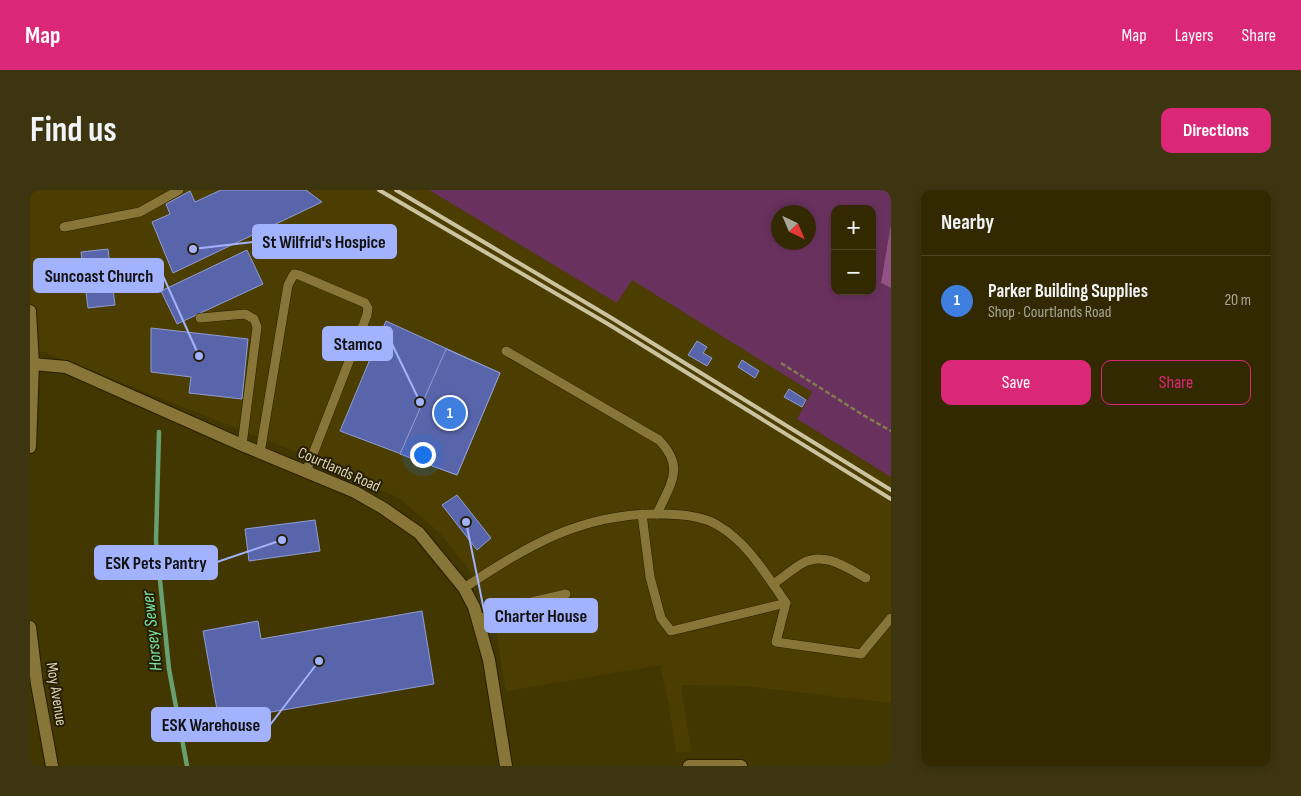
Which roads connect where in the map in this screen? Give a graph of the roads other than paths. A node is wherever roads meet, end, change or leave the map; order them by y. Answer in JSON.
{"nodes":[{"id":1,"x":179,"y":190,"type":"edge"},
{"id":2,"x":64,"y":227,"type":"dead end"},
{"id":3,"x":30,"y":311,"type":"edge"},
{"id":4,"x":200,"y":318,"type":"dead end"},
{"id":5,"x":506,"y":351,"type":"dead end"},
{"id":6,"x":33,"y":364,"type":"junction"},
{"id":7,"x":242,"y":445,"type":"junction"},
{"id":8,"x":30,"y":447,"type":"edge"},
{"id":9,"x":260,"y":453,"type":"junction"},
{"id":10,"x":306,"y":472,"type":"junction"},
{"id":11,"x":642,"y":514,"type":"junction"},
{"id":12,"x":657,"y":514,"type":"junction"},
{"id":13,"x":866,"y":578,"type":"dead end"},
{"id":14,"x":773,"y":584,"type":"junction"},
{"id":15,"x":464,"y":588,"type":"junction"},
{"id":16,"x":566,"y":594,"type":"dead end"},
{"id":17,"x":786,"y":603,"type":"junction"},
{"id":18,"x":891,"y":618,"type":"edge"},
{"id":19,"x":478,"y":619,"type":"junction"},
{"id":20,"x":30,"y":627,"type":"edge"},
{"id":21,"x":52,"y":766,"type":"edge"},
{"id":22,"x":506,"y":766,"type":"edge"},
{"id":23,"x":689,"y":766,"type":"edge"},
{"id":24,"x":741,"y":766,"type":"edge"}],
"edges":[{"from":1,"to":2,"type":"lane"},
{"from":3,"to":6,"type":"street"},
{"from":4,"to":7,"type":"lane"},
{"from":5,"to":12,"type":"lane"},
{"from":6,"to":7,"type":"street","name":"Courtlands Road"},
{"from":6,"to":8,"type":"street"},
{"from":7,"to":9,"type":"street","name":"Courtlands Road"},
{"from":9,"to":10,"type":"street","name":"Courtlands Road"},
{"from":9,"to":10,"type":"lane"},
{"from":10,"to":15,"type":"street","name":"Courtlands Road"},
{"from":11,"to":12,"type":"lane"},
{"from":11,"to":15,"type":"lane"},
{"from":11,"to":17,"type":"lane"},
{"from":12,"to":14,"type":"lane"},
{"from":13,"to":14,"type":"lane"},
{"from":14,"to":17,"type":"lane"},
{"from":15,"to":19,"type":"street","name":"Courtlands Road"},
{"from":16,"to":19,"type":"lane"},
{"from":17,"to":18,"type":"lane"},
{"from":19,"to":22,"type":"street","name":"Courtlands Road"},
{"from":20,"to":21,"type":"street","name":"Moy Avenue"},
{"from":23,"to":24,"type":"street"}]}
